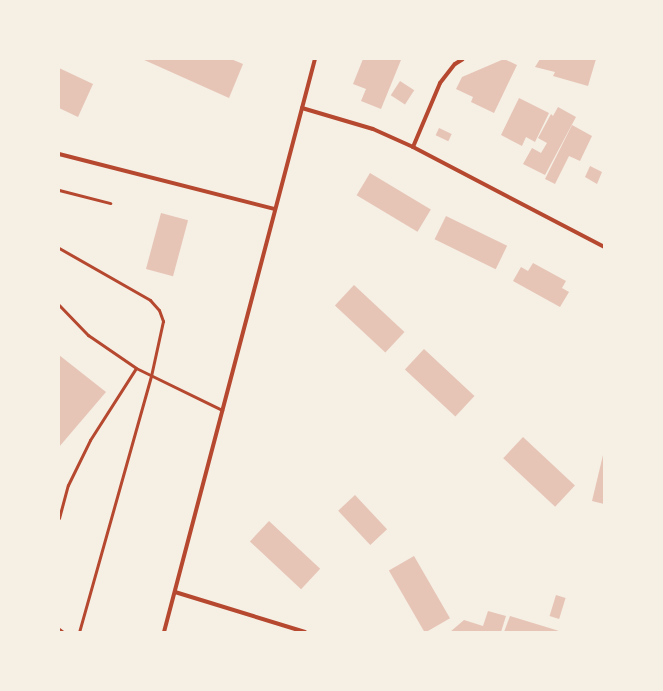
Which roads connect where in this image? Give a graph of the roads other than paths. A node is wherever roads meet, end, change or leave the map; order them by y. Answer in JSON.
{"nodes":[{"id":1,"x":315,"y":59,"type":"edge"},
{"id":2,"x":463,"y":59,"type":"edge"},
{"id":3,"x":302,"y":108,"type":"junction"},
{"id":4,"x":413,"y":146,"type":"junction"},
{"id":5,"x":59,"y":154,"type":"edge"},
{"id":6,"x":59,"y":190,"type":"edge"},
{"id":7,"x":110,"y":203,"type":"dead end"},
{"id":8,"x":274,"y":210,"type":"junction"},
{"id":9,"x":604,"y":247,"type":"edge"},
{"id":10,"x":59,"y":248,"type":"edge"},
{"id":11,"x":59,"y":305,"type":"edge"},
{"id":12,"x":136,"y":368,"type":"junction"},
{"id":13,"x":151,"y":376,"type":"junction"},
{"id":14,"x":222,"y":410,"type":"junction"},
{"id":15,"x":59,"y":518,"type":"edge"},
{"id":16,"x":175,"y":592,"type":"junction"},
{"id":17,"x":59,"y":629,"type":"edge"},
{"id":18,"x":63,"y":632,"type":"edge"},
{"id":19,"x":79,"y":632,"type":"edge"},
{"id":20,"x":164,"y":632,"type":"edge"},
{"id":21,"x":305,"y":632,"type":"edge"}],
"edges":[{"from":1,"to":3,"type":"street"},
{"from":2,"to":4,"type":"street"},
{"from":3,"to":4,"type":"street"},
{"from":3,"to":8,"type":"street"},
{"from":4,"to":9,"type":"street"},
{"from":5,"to":8,"type":"street"},
{"from":6,"to":7,"type":"lane"},
{"from":8,"to":14,"type":"street"},
{"from":10,"to":13,"type":"lane"},
{"from":11,"to":12,"type":"lane"},
{"from":12,"to":13,"type":"lane"},
{"from":12,"to":15,"type":"lane"},
{"from":13,"to":14,"type":"lane"},
{"from":13,"to":19,"type":"lane"},
{"from":14,"to":16,"type":"street"},
{"from":16,"to":20,"type":"street"},
{"from":16,"to":21,"type":"street"},
{"from":17,"to":18,"type":"lane"}]}
